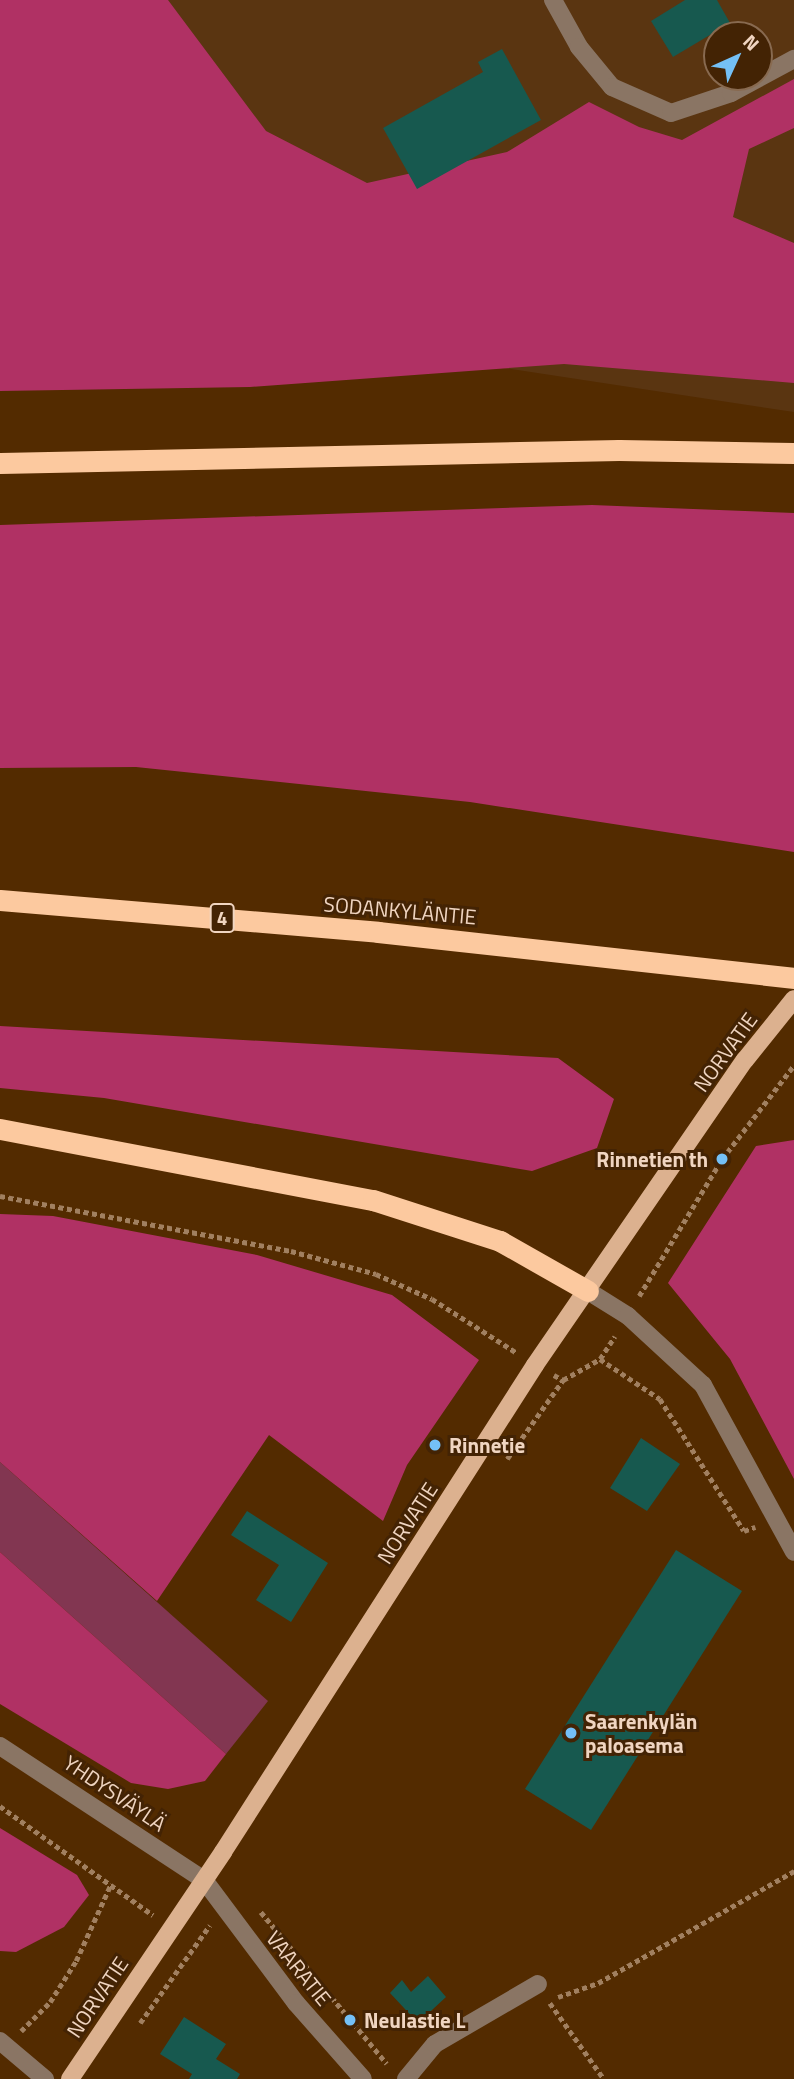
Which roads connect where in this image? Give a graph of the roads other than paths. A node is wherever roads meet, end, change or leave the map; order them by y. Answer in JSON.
{"nodes":[{"id":1,"x":553,"y":0,"type":"edge"},
{"id":2,"x":794,"y":59,"type":"edge"},
{"id":3,"x":794,"y":453,"type":"edge"},
{"id":4,"x":0,"y":464,"type":"edge"},
{"id":5,"x":0,"y":900,"type":"edge"},
{"id":6,"x":794,"y":978,"type":"edge"},
{"id":7,"x":794,"y":999,"type":"edge"},
{"id":8,"x":0,"y":1129,"type":"edge"},
{"id":9,"x":588,"y":1291,"type":"junction"},
{"id":10,"x":794,"y":1552,"type":"edge"},
{"id":11,"x":0,"y":1746,"type":"edge"},
{"id":12,"x":204,"y":1880,"type":"junction"},
{"id":13,"x":543,"y":1992,"type":"road end"},
{"id":14,"x":3,"y":2044,"type":"edge"},
{"id":15,"x":399,"y":2074,"type":"edge"},
{"id":16,"x":45,"y":2079,"type":"edge"},
{"id":17,"x":70,"y":2079,"type":"edge"},
{"id":18,"x":363,"y":2079,"type":"edge"}],
"edges":[{"from":1,"to":2,"type":"street"},
{"from":3,"to":4,"type":"highway"},
{"from":5,"to":6,"type":"highway","name":"SODANKYLÄNTIE","number":"4"},
{"from":7,"to":9,"type":"main road","name":"NORVATIE"},
{"from":8,"to":9,"type":"highway"},
{"from":9,"to":10,"type":"street"},
{"from":9,"to":12,"type":"main road","name":"NORVATIE"},
{"from":11,"to":12,"type":"street","name":"YHDYSVÄYLÄ"},
{"from":12,"to":17,"type":"main road","name":"NORVATIE"},
{"from":12,"to":18,"type":"street","name":"VAARATIE"},
{"from":13,"to":15,"type":"street"},
{"from":14,"to":16,"type":"street"}]}
